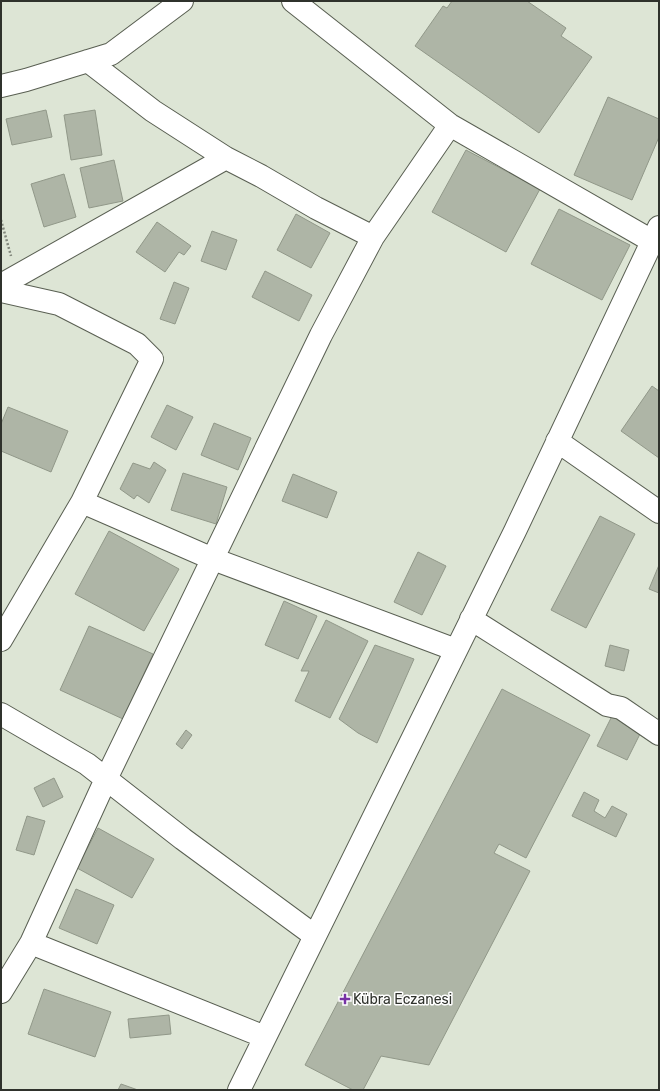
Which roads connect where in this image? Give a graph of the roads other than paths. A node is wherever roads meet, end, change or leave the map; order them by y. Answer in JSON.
{"nodes":[{"id":1,"x":182,"y":1,"type":"edge"},
{"id":2,"x":293,"y":1,"type":"edge"},
{"id":3,"x":88,"y":61,"type":"junction"},
{"id":4,"x":1,"y":86,"type":"edge"},
{"id":5,"x":450,"y":125,"type":"junction"},
{"id":6,"x":226,"y":158,"type":"junction"},
{"id":7,"x":656,"y":234,"type":"edge"},
{"id":8,"x":373,"y":237,"type":"junction"},
{"id":9,"x":650,"y":265,"type":"edge"},
{"id":10,"x":9,"y":280,"type":"edge"},
{"id":11,"x":1,"y":291,"type":"edge"},
{"id":12,"x":557,"y":441,"type":"junction"},
{"id":13,"x":82,"y":502,"type":"junction"},
{"id":14,"x":659,"y":512,"type":"edge"},
{"id":15,"x":213,"y":559,"type":"junction"},
{"id":16,"x":471,"y":619,"type":"junction"},
{"id":17,"x":1,"y":640,"type":"edge"},
{"id":18,"x":456,"y":650,"type":"junction"},
{"id":19,"x":1,"y":714,"type":"edge"},
{"id":20,"x":659,"y":734,"type":"edge"},
{"id":21,"x":106,"y":779,"type":"junction"},
{"id":22,"x":315,"y":936,"type":"junction"},
{"id":23,"x":31,"y":944,"type":"junction"},
{"id":24,"x":1,"y":992,"type":"edge"},
{"id":25,"x":265,"y":1037,"type":"junction"},
{"id":26,"x":239,"y":1090,"type":"edge"}],
"edges":[{"from":1,"to":3,"type":"street"},
{"from":2,"to":5,"type":"street"},
{"from":3,"to":4,"type":"street"},
{"from":3,"to":6,"type":"street"},
{"from":5,"to":7,"type":"street"},
{"from":5,"to":8,"type":"street"},
{"from":6,"to":8,"type":"street"},
{"from":6,"to":10,"type":"street"},
{"from":7,"to":9,"type":"street"},
{"from":8,"to":15,"type":"street"},
{"from":9,"to":12,"type":"street"},
{"from":11,"to":13,"type":"street"},
{"from":12,"to":14,"type":"street"},
{"from":12,"to":16,"type":"street"},
{"from":13,"to":15,"type":"street"},
{"from":13,"to":17,"type":"street"},
{"from":15,"to":18,"type":"street"},
{"from":15,"to":21,"type":"street"},
{"from":16,"to":18,"type":"street"},
{"from":16,"to":20,"type":"street"},
{"from":18,"to":22,"type":"street"},
{"from":19,"to":21,"type":"street"},
{"from":21,"to":22,"type":"street"},
{"from":21,"to":23,"type":"street"},
{"from":22,"to":25,"type":"street"},
{"from":23,"to":24,"type":"street"},
{"from":23,"to":25,"type":"street"},
{"from":25,"to":26,"type":"street"}]}
